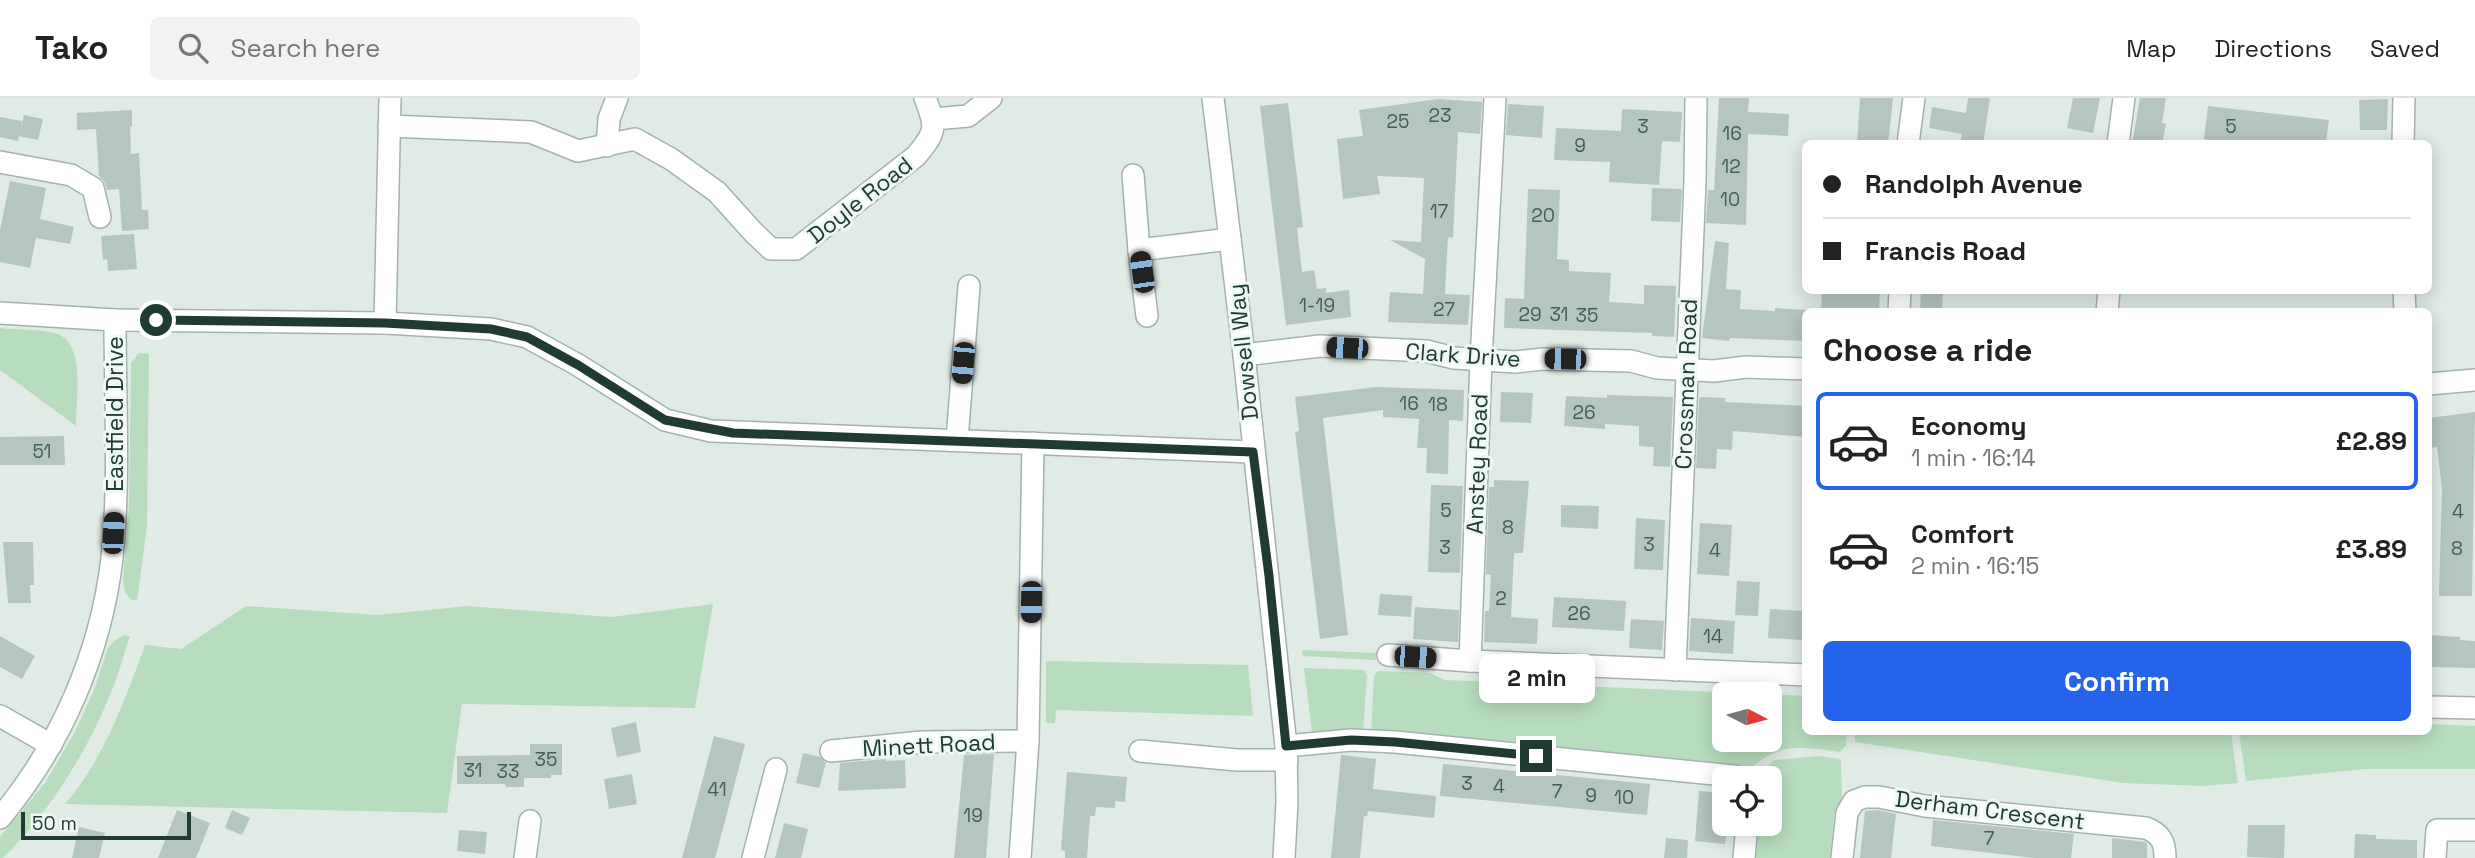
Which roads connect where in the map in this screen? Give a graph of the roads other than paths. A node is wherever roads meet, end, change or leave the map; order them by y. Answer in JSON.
{"nodes":[{"id":1,"x":390,"y":98,"type":"edge"},
{"id":2,"x":617,"y":98,"type":"edge"},
{"id":3,"x":925,"y":98,"type":"edge"},
{"id":4,"x":991,"y":98,"type":"edge"},
{"id":5,"x":1213,"y":98,"type":"edge"},
{"id":6,"x":1495,"y":98,"type":"edge"},
{"id":7,"x":1696,"y":98,"type":"edge"},
{"id":8,"x":1914,"y":98,"type":"edge"},
{"id":9,"x":2124,"y":98,"type":"edge"},
{"id":10,"x":2404,"y":98,"type":"edge"},
{"id":11,"x":934,"y":119,"type":"junction"},
{"id":12,"x":389,"y":126,"type":"junction"},
{"id":13,"x":1909,"y":140,"type":"edge"},
{"id":14,"x":2119,"y":140,"type":"edge"},
{"id":15,"x":2403,"y":140,"type":"edge"},
{"id":16,"x":607,"y":146,"type":"junction"},
{"id":17,"x":0,"y":162,"type":"edge"},
{"id":18,"x":1133,"y":174,"type":"dead end"},
{"id":19,"x":100,"y":217,"type":"dead end"},
{"id":20,"x":1230,"y":239,"type":"junction"},
{"id":21,"x":1139,"y":250,"type":"junction"},
{"id":22,"x":969,"y":286,"type":"dead end"},
{"id":23,"x":0,"y":313,"type":"edge"},
{"id":24,"x":1147,"y":316,"type":"dead end"},
{"id":25,"x":115,"y":320,"type":"junction"},
{"id":26,"x":385,"y":323,"type":"junction"},
{"id":27,"x":1244,"y":355,"type":"junction"},
{"id":28,"x":1481,"y":360,"type":"junction"},
{"id":29,"x":1802,"y":369,"type":"edge"},
{"id":30,"x":1686,"y":370,"type":"junction"},
{"id":31,"x":2475,"y":380,"type":"edge"},
{"id":32,"x":2432,"y":384,"type":"edge"},
{"id":33,"x":957,"y":440,"type":"junction"},
{"id":34,"x":1033,"y":443,"type":"junction"},
{"id":35,"x":1253,"y":452,"type":"junction"},
{"id":36,"x":1388,"y":655,"type":"dead end"},
{"id":37,"x":1470,"y":661,"type":"junction"},
{"id":38,"x":1675,"y":670,"type":"junction"},
{"id":39,"x":1802,"y":675,"type":"edge"},
{"id":40,"x":2432,"y":707,"type":"edge"},
{"id":41,"x":2475,"y":708,"type":"edge"},
{"id":42,"x":0,"y":716,"type":"edge"},
{"id":43,"x":1028,"y":741,"type":"junction"},
{"id":44,"x":51,"y":745,"type":"junction"},
{"id":45,"x":831,"y":751,"type":"dead end"},
{"id":46,"x":1140,"y":751,"type":"dead end"},
{"id":47,"x":1287,"y":753,"type":"junction"},
{"id":48,"x":776,"y":769,"type":"dead end"},
{"id":49,"x":1712,"y":774,"type":"edge"},
{"id":50,"x":0,"y":818,"type":"edge"},
{"id":51,"x":530,"y":821,"type":"dead end"},
{"id":52,"x":2475,"y":830,"type":"edge"},
{"id":53,"x":1746,"y":836,"type":"edge"},
{"id":54,"x":526,"y":858,"type":"edge"},
{"id":55,"x":753,"y":858,"type":"edge"},
{"id":56,"x":1020,"y":858,"type":"edge"},
{"id":57,"x":1284,"y":858,"type":"edge"},
{"id":58,"x":1744,"y":858,"type":"edge"},
{"id":59,"x":1842,"y":858,"type":"edge"},
{"id":60,"x":2165,"y":858,"type":"edge"},
{"id":61,"x":2435,"y":858,"type":"edge"}],
"edges":[{"from":1,"to":12,"type":"street"},
{"from":2,"to":16,"type":"street"},
{"from":3,"to":11,"type":"street"},
{"from":4,"to":11,"type":"street"},
{"from":5,"to":20,"type":"street","name":"Dowsell Way"},
{"from":6,"to":28,"type":"street","name":"Anstey Road"},
{"from":7,"to":30,"type":"street","name":"Crossman Road"},
{"from":8,"to":13,"type":"street"},
{"from":9,"to":14,"type":"street"},
{"from":10,"to":15,"type":"street"},
{"from":11,"to":16,"type":"street","name":"Doyle Road"},
{"from":12,"to":16,"type":"street","name":"Doyle Road"},
{"from":12,"to":26,"type":"street"},
{"from":17,"to":19,"type":"street"},
{"from":18,"to":21,"type":"street"},
{"from":20,"to":21,"type":"street"},
{"from":20,"to":27,"type":"street","name":"Dowsell Way"},
{"from":21,"to":24,"type":"street"},
{"from":22,"to":33,"type":"street"},
{"from":23,"to":25,"type":"street"},
{"from":25,"to":26,"type":"street"},
{"from":25,"to":44,"type":"street","name":"Eastfield Drive"},
{"from":26,"to":33,"type":"street"},
{"from":27,"to":28,"type":"street","name":"Clark Drive"},
{"from":27,"to":35,"type":"street","name":"Dowsell Way"},
{"from":28,"to":30,"type":"street","name":"Clark Drive"},
{"from":28,"to":37,"type":"street","name":"Anstey Road"},
{"from":29,"to":30,"type":"street","name":"Clark Drive"},
{"from":30,"to":38,"type":"street","name":"Crossman Road"},
{"from":31,"to":32,"type":"street"},
{"from":33,"to":34,"type":"street"},
{"from":34,"to":35,"type":"street"},
{"from":34,"to":43,"type":"street","name":"Minett Road"},
{"from":35,"to":47,"type":"street","name":"Dowsell Way"},
{"from":36,"to":37,"type":"street"},
{"from":37,"to":38,"type":"street"},
{"from":38,"to":39,"type":"street"},
{"from":40,"to":41,"type":"street"},
{"from":42,"to":44,"type":"street"},
{"from":43,"to":45,"type":"street","name":"Minett Road"},
{"from":43,"to":56,"type":"street","name":"Minett Road"},
{"from":44,"to":50,"type":"street","name":"Eastfield Drive"},
{"from":46,"to":47,"type":"street"},
{"from":47,"to":49,"type":"street"},
{"from":47,"to":57,"type":"street","name":"Dowsell Way"},
{"from":48,"to":55,"type":"street"},
{"from":51,"to":54,"type":"street"},
{"from":52,"to":61,"type":"street"},
{"from":53,"to":58,"type":"street"},
{"from":59,"to":60,"type":"street","name":"Derham Crescent"}]}
